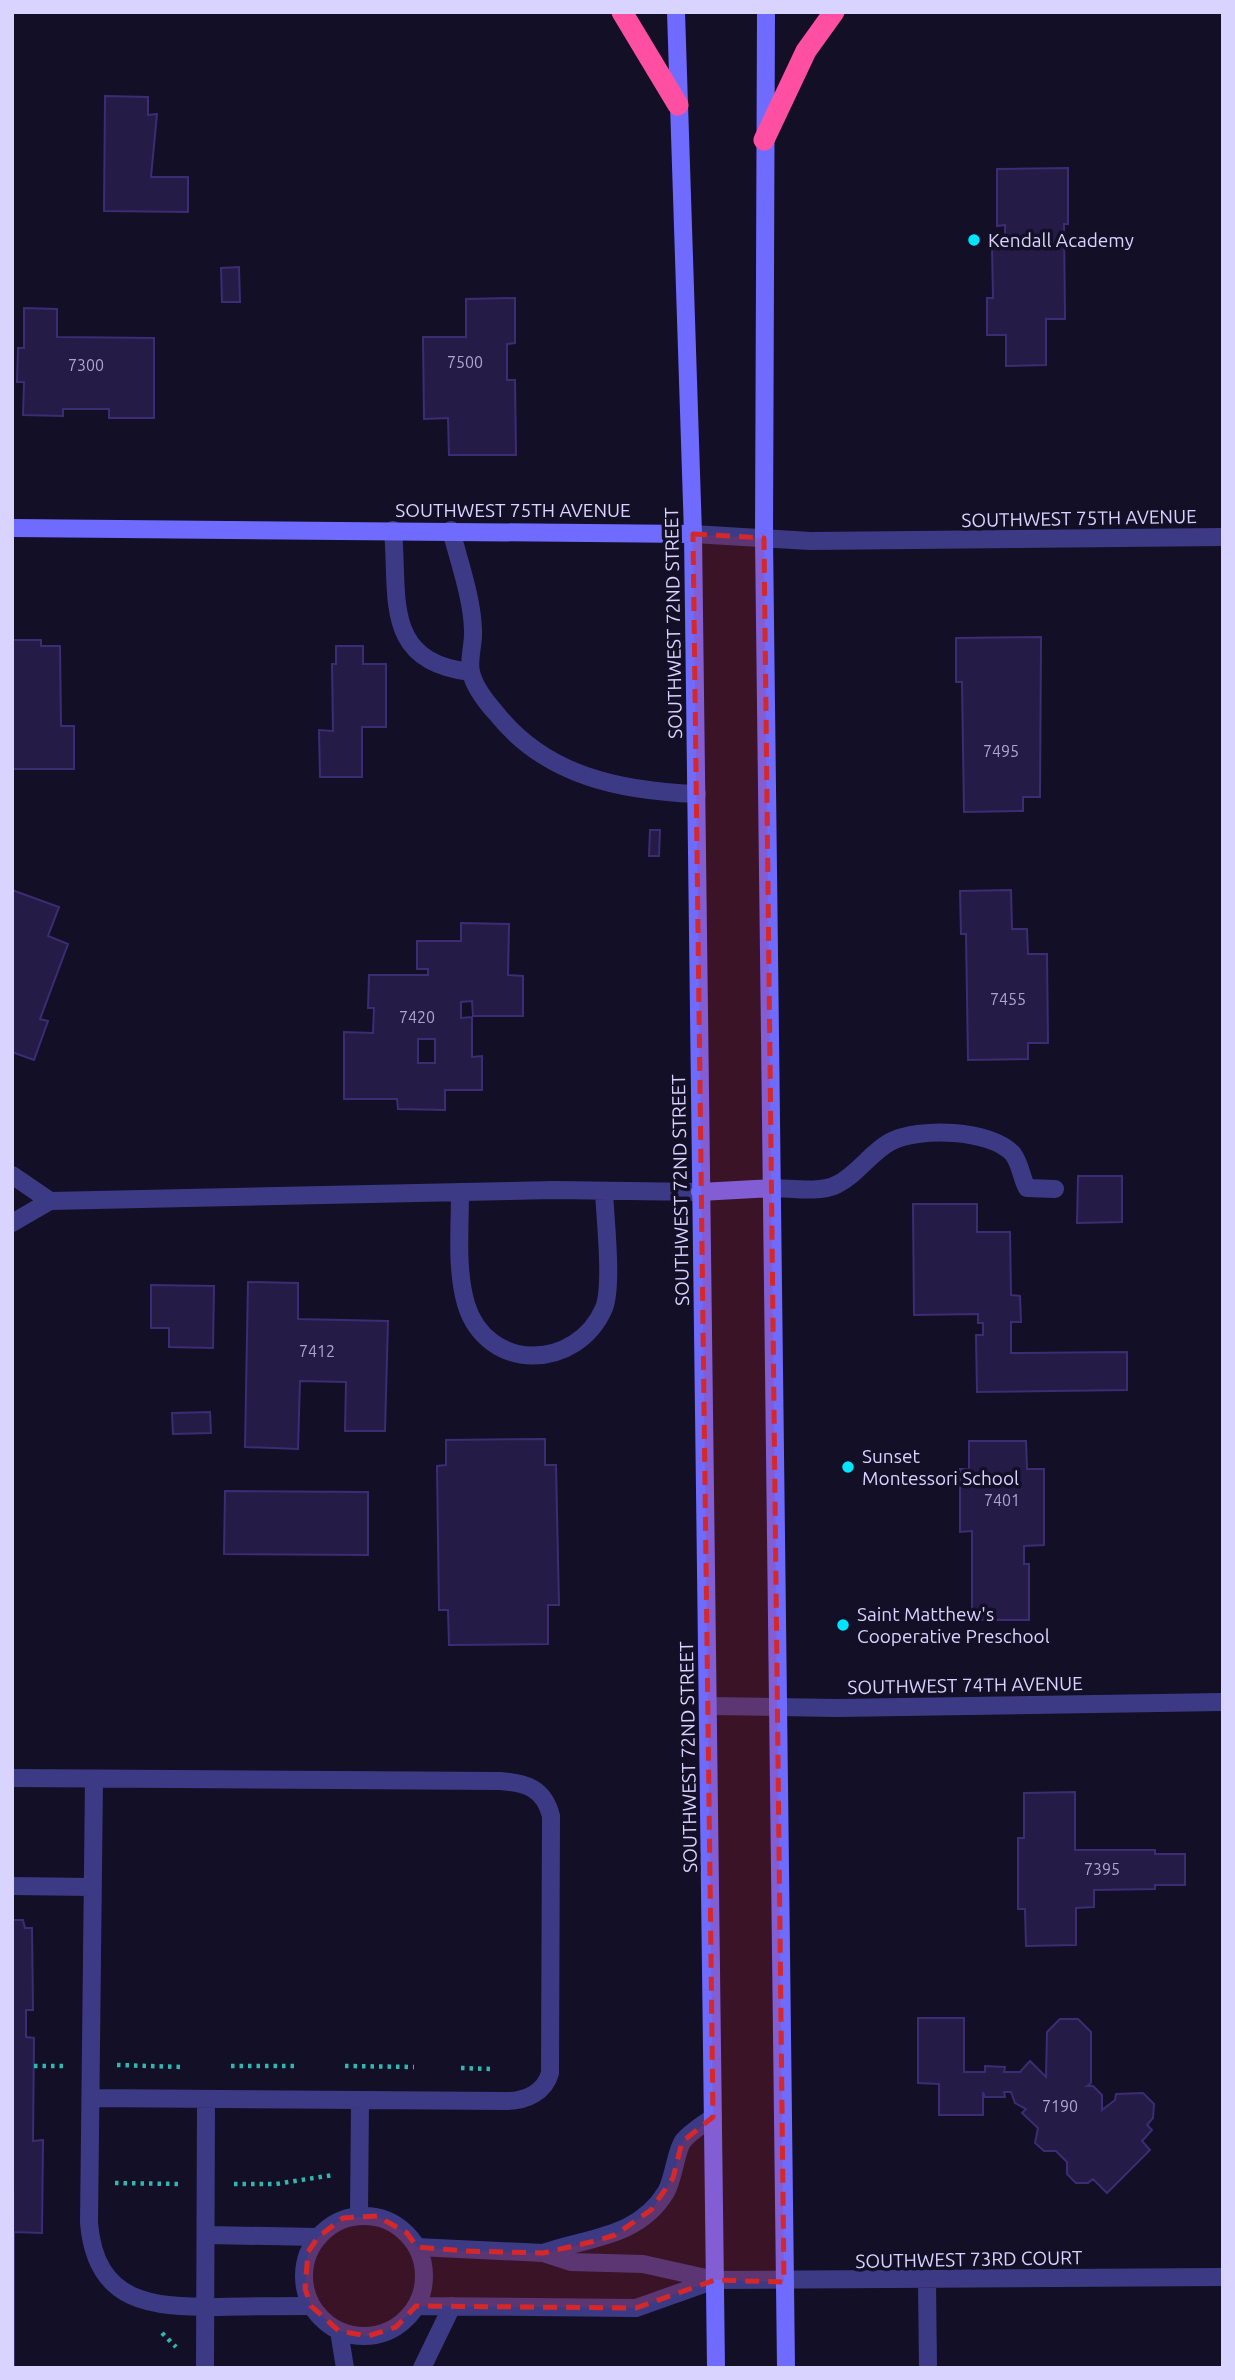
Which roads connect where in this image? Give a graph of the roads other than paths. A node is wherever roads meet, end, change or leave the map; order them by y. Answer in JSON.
{"nodes":[{"id":1,"x":622,"y":12,"type":"edge"},
{"id":2,"x":676,"y":12,"type":"edge"},
{"id":3,"x":766,"y":12,"type":"edge"},
{"id":4,"x":834,"y":12,"type":"edge"},
{"id":5,"x":678,"y":105,"type":"junction"},
{"id":6,"x":764,"y":140,"type":"junction"},
{"id":7,"x":12,"y":528,"type":"edge"},
{"id":8,"x":393,"y":530,"type":"junction"},
{"id":9,"x":451,"y":530,"type":"junction"},
{"id":10,"x":693,"y":534,"type":"junction"},
{"id":11,"x":1223,"y":537,"type":"edge"},
{"id":12,"x":764,"y":538,"type":"junction"},
{"id":13,"x":471,"y":672,"type":"junction"},
{"id":14,"x":697,"y":794,"type":"junction"},
{"id":15,"x":12,"y":1175,"type":"edge"},
{"id":16,"x":772,"y":1188,"type":"junction"},
{"id":17,"x":1055,"y":1189,"type":"dead end"},
{"id":18,"x":604,"y":1191,"type":"junction"},
{"id":19,"x":460,"y":1192,"type":"junction"},
{"id":20,"x":700,"y":1192,"type":"junction"},
{"id":21,"x":50,"y":1202,"type":"junction"},
{"id":22,"x":12,"y":1223,"type":"edge"},
{"id":23,"x":1223,"y":1702,"type":"edge"},
{"id":24,"x":709,"y":1706,"type":"junction"},
{"id":25,"x":778,"y":1707,"type":"junction"},
{"id":26,"x":12,"y":1778,"type":"edge"},
{"id":27,"x":94,"y":1779,"type":"junction"},
{"id":28,"x":12,"y":1886,"type":"edge"},
{"id":29,"x":92,"y":1887,"type":"junction"},
{"id":30,"x":91,"y":2098,"type":"junction"},
{"id":31,"x":206,"y":2101,"type":"junction"},
{"id":32,"x":360,"y":2101,"type":"junction"},
{"id":33,"x":713,"y":2117,"type":"junction"},
{"id":34,"x":359,"y":2215,"type":"junction"},
{"id":35,"x":207,"y":2235,"type":"junction"},
{"id":36,"x":318,"y":2237,"type":"junction"},
{"id":37,"x":417,"y":2246,"type":"junction"},
{"id":38,"x":543,"y":2253,"type":"junction"},
{"id":39,"x":1223,"y":2277,"type":"edge"},
{"id":40,"x":715,"y":2280,"type":"junction"},
{"id":41,"x":927,"y":2281,"type":"junction"},
{"id":42,"x":785,"y":2282,"type":"junction"},
{"id":43,"x":312,"y":2306,"type":"junction"},
{"id":44,"x":416,"y":2306,"type":"junction"},
{"id":45,"x":452,"y":2306,"type":"junction"},
{"id":46,"x":205,"y":2307,"type":"junction"},
{"id":47,"x":340,"y":2331,"type":"junction"},
{"id":48,"x":205,"y":2368,"type":"edge"},
{"id":49,"x":345,"y":2368,"type":"edge"},
{"id":50,"x":422,"y":2368,"type":"edge"},
{"id":51,"x":716,"y":2368,"type":"edge"},
{"id":52,"x":786,"y":2368,"type":"edge"},
{"id":53,"x":928,"y":2368,"type":"edge"}],
"edges":[{"from":1,"to":5,"type":"highway"},
{"from":2,"to":5,"type":"main road","name":"SOUTHWEST 72ND STREET"},
{"from":3,"to":6,"type":"main road"},
{"from":4,"to":6,"type":"highway"},
{"from":5,"to":10,"type":"main road","name":"SOUTHWEST 72ND STREET"},
{"from":6,"to":12,"type":"main road"},
{"from":7,"to":8,"type":"main road","name":"SOUTHWEST 75TH AVENUE"},
{"from":8,"to":9,"type":"main road","name":"SOUTHWEST 75TH AVENUE"},
{"from":8,"to":13,"type":"street"},
{"from":9,"to":10,"type":"main road","name":"SOUTHWEST 75TH AVENUE"},
{"from":9,"to":13,"type":"street"},
{"from":10,"to":12,"type":"street","name":"SOUTHWEST 75TH AVENUE"},
{"from":10,"to":14,"type":"main road","name":"SOUTHWEST 72ND STREET"},
{"from":11,"to":12,"type":"street","name":"SOUTHWEST 75TH AVENUE"},
{"from":12,"to":16,"type":"main road"},
{"from":13,"to":14,"type":"street"},
{"from":14,"to":20,"type":"main road","name":"SOUTHWEST 72ND STREET"},
{"from":15,"to":21,"type":"street"},
{"from":16,"to":17,"type":"street"},
{"from":16,"to":20,"type":"main road"},
{"from":16,"to":25,"type":"main road"},
{"from":18,"to":19,"type":"street"},
{"from":18,"to":19,"type":"street"},
{"from":18,"to":20,"type":"street"},
{"from":19,"to":21,"type":"street"},
{"from":20,"to":24,"type":"main road","name":"SOUTHWEST 72ND STREET"},
{"from":21,"to":22,"type":"street"},
{"from":23,"to":25,"type":"street","name":"SOUTHWEST 74TH AVENUE"},
{"from":24,"to":25,"type":"street","name":"SOUTHWEST 74TH AVENUE"},
{"from":24,"to":33,"type":"main road","name":"SOUTHWEST 72ND STREET"},
{"from":25,"to":42,"type":"main road"},
{"from":26,"to":27,"type":"street"},
{"from":27,"to":29,"type":"street"},
{"from":27,"to":32,"type":"street"},
{"from":28,"to":29,"type":"street"},
{"from":29,"to":30,"type":"street"},
{"from":30,"to":31,"type":"street"},
{"from":30,"to":46,"type":"street"},
{"from":31,"to":32,"type":"street"},
{"from":31,"to":35,"type":"street"},
{"from":32,"to":34,"type":"street"},
{"from":33,"to":38,"type":"street"},
{"from":33,"to":40,"type":"main road","name":"SOUTHWEST 72ND STREET"},
{"from":34,"to":36,"type":"street"},
{"from":34,"to":37,"type":"street"},
{"from":35,"to":36,"type":"street"},
{"from":35,"to":46,"type":"street"},
{"from":36,"to":43,"type":"street"},
{"from":37,"to":38,"type":"street"},
{"from":37,"to":44,"type":"street"},
{"from":38,"to":40,"type":"street"},
{"from":39,"to":41,"type":"street","name":"SOUTHWEST 73RD COURT"},
{"from":40,"to":42,"type":"street","name":"SOUTHWEST 73RD COURT"},
{"from":40,"to":45,"type":"street"},
{"from":40,"to":51,"type":"main road","name":"SOUTHWEST 72ND STREET"},
{"from":41,"to":42,"type":"street","name":"SOUTHWEST 73RD COURT"},
{"from":41,"to":53,"type":"street"},
{"from":42,"to":52,"type":"main road"},
{"from":43,"to":46,"type":"street"},
{"from":43,"to":47,"type":"street"},
{"from":44,"to":45,"type":"street"},
{"from":44,"to":47,"type":"street"},
{"from":45,"to":50,"type":"street"},
{"from":46,"to":48,"type":"street"},
{"from":47,"to":49,"type":"street"}]}
